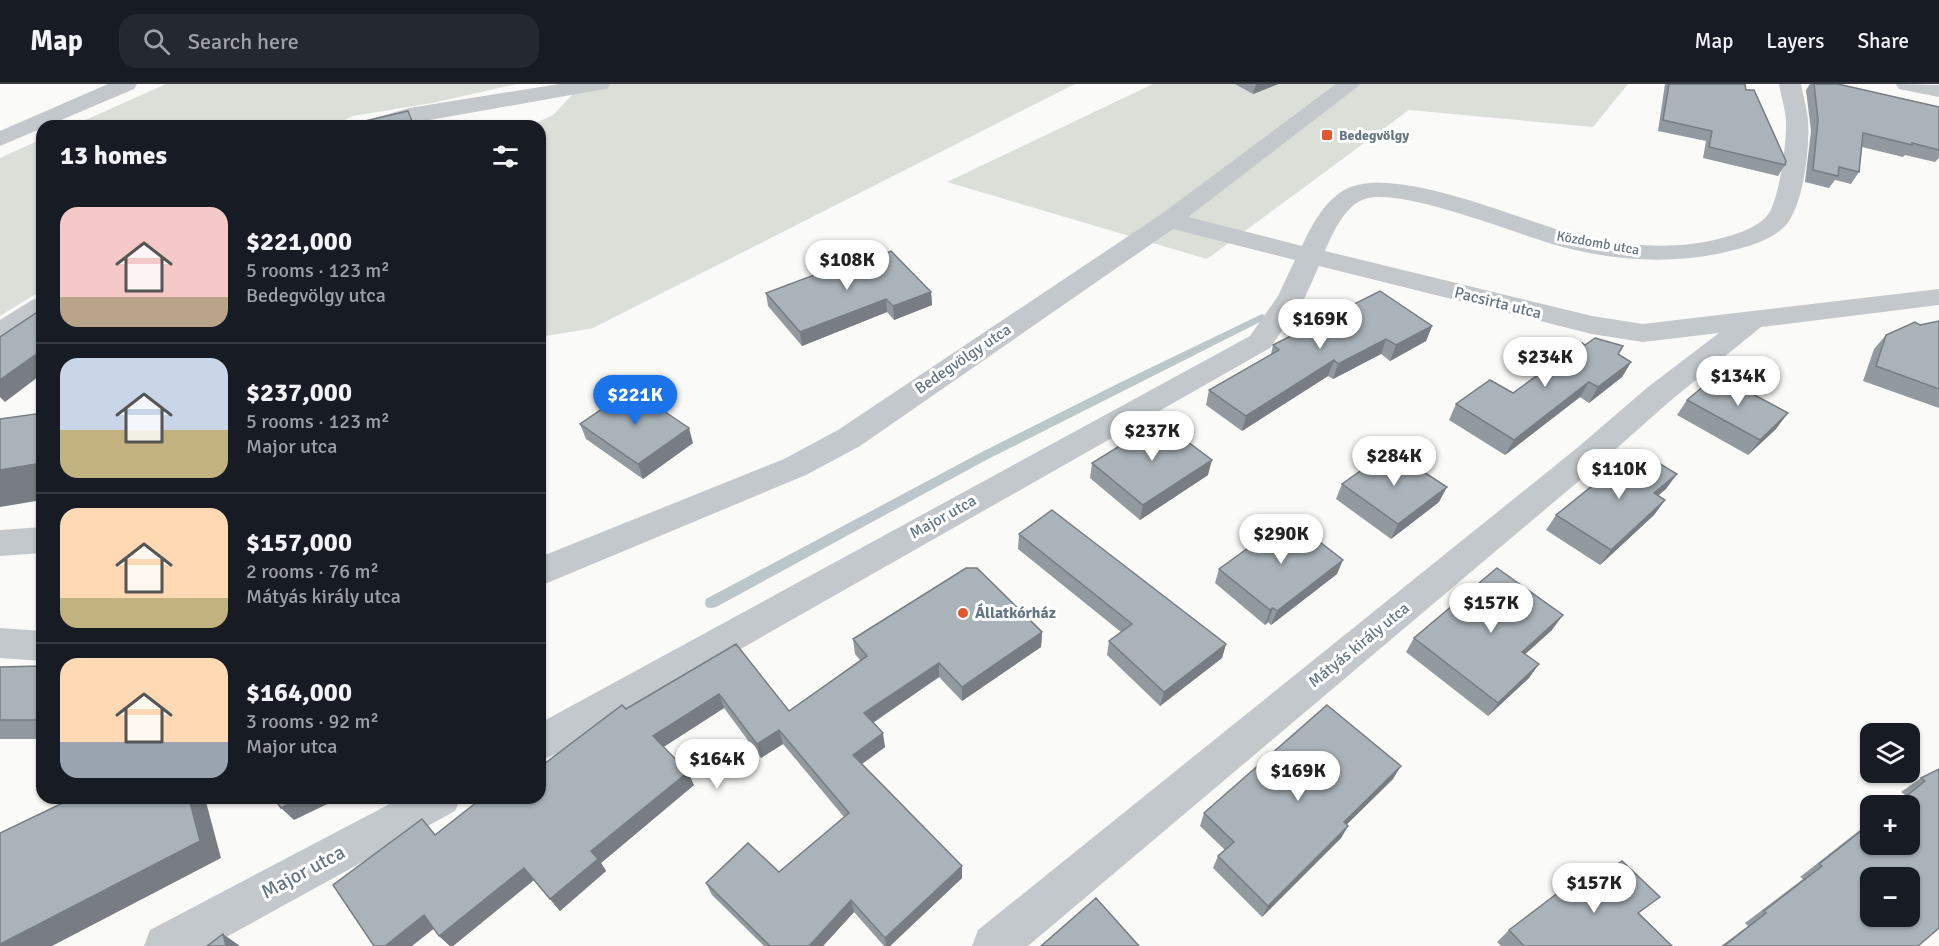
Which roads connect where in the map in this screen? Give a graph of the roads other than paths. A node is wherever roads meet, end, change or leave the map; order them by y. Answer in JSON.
{"nodes":[{"id":1,"x":126,"y":84,"type":"edge"},
{"id":2,"x":598,"y":84,"type":"edge"},
{"id":3,"x":1350,"y":84,"type":"edge"},
{"id":4,"x":1790,"y":84,"type":"edge"},
{"id":5,"x":1907,"y":84,"type":"edge"},
{"id":6,"x":1939,"y":91,"type":"edge"},
{"id":7,"x":44,"y":120,"type":"edge"},
{"id":8,"x":393,"y":120,"type":"edge"},
{"id":9,"x":36,"y":123,"type":"edge"},
{"id":10,"x":0,"y":139,"type":"edge"},
{"id":11,"x":1169,"y":220,"type":"junction"},
{"id":12,"x":1308,"y":254,"type":"junction"},
{"id":13,"x":1939,"y":297,"type":"edge"},
{"id":14,"x":36,"y":310,"type":"edge"},
{"id":15,"x":1751,"y":322,"type":"junction"},
{"id":16,"x":0,"y":333,"type":"edge"},
{"id":17,"x":36,"y":540,"type":"edge"},
{"id":18,"x":0,"y":543,"type":"edge"},
{"id":19,"x":546,"y":570,"type":"edge"},
{"id":20,"x":0,"y":644,"type":"edge"},
{"id":21,"x":36,"y":646,"type":"edge"},
{"id":22,"x":546,"y":740,"type":"edge"},
{"id":23,"x":430,"y":804,"type":"edge"},
{"id":24,"x":166,"y":946,"type":"edge"},
{"id":25,"x":994,"y":946,"type":"edge"}],
"edges":[{"from":1,"to":7,"type":"street"},
{"from":2,"to":8,"type":"street"},
{"from":3,"to":11,"type":"street","name":"Bedegvölgy utca"},
{"from":4,"to":12,"type":"street","name":"Közdomb utca"},
{"from":5,"to":6,"type":"street"},
{"from":9,"to":10,"type":"street"},
{"from":11,"to":12,"type":"street","name":"Pacsirta utca"},
{"from":11,"to":19,"type":"street","name":"Bedegvölgy utca"},
{"from":12,"to":15,"type":"street","name":"Pacsirta utca"},
{"from":12,"to":22,"type":"street","name":"Major utca"},
{"from":13,"to":15,"type":"street","name":"Pacsirta utca"},
{"from":14,"to":16,"type":"street"},
{"from":15,"to":25,"type":"street","name":"Mátyás király utca"},
{"from":17,"to":18,"type":"street"},
{"from":20,"to":21,"type":"street"},
{"from":23,"to":24,"type":"street","name":"Major utca"}]}
